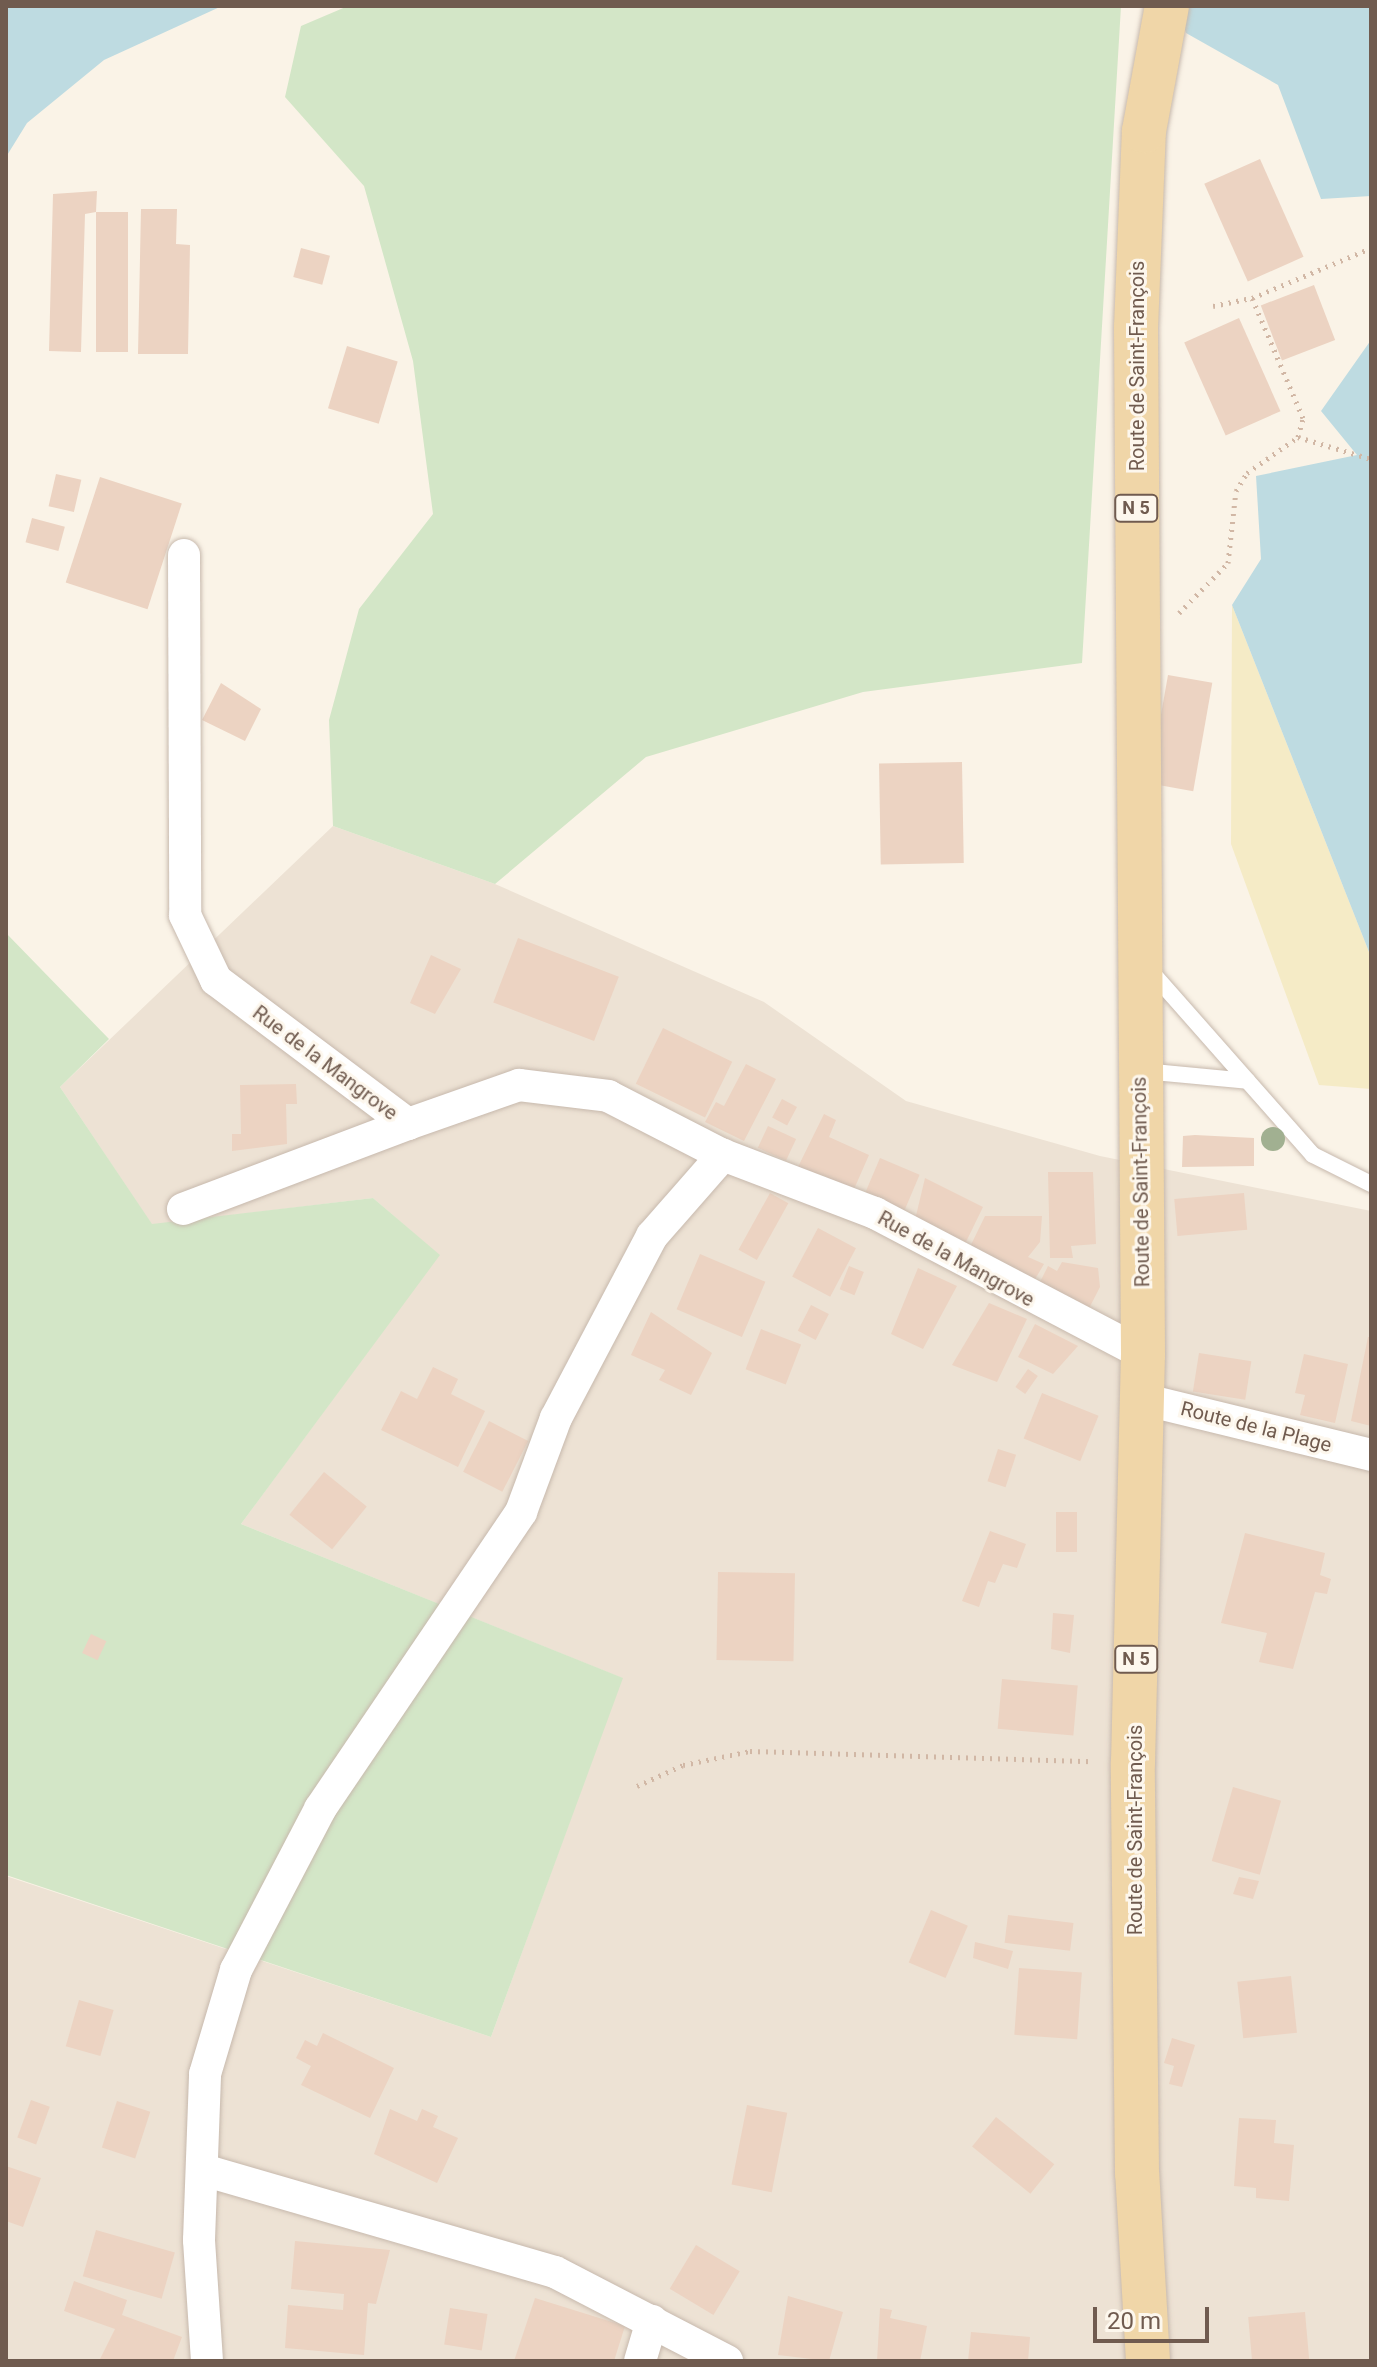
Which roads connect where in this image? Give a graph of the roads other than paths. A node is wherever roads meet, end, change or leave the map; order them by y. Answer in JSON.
{"nodes":[{"id":1,"x":1167,"y":6,"type":"edge"},
{"id":2,"x":184,"y":555,"type":"dead end"},
{"id":3,"x":1139,"y":958,"type":"junction"},
{"id":4,"x":1140,"y":1071,"type":"junction"},
{"id":5,"x":1248,"y":1081,"type":"junction"},
{"id":6,"x":408,"y":1124,"type":"junction"},
{"id":7,"x":723,"y":1155,"type":"junction"},
{"id":8,"x":1371,"y":1184,"type":"edge"},
{"id":9,"x":183,"y":1209,"type":"dead end"},
{"id":10,"x":1143,"y":1354,"type":"junction"},
{"id":11,"x":1142,"y":1399,"type":"junction"},
{"id":12,"x":1371,"y":1455,"type":"edge"},
{"id":13,"x":207,"y":2171,"type":"junction"},
{"id":14,"x":652,"y":2321,"type":"junction"},
{"id":15,"x":207,"y":2361,"type":"edge"},
{"id":16,"x":640,"y":2361,"type":"edge"},
{"id":17,"x":727,"y":2361,"type":"edge"},
{"id":18,"x":1148,"y":2361,"type":"edge"}],
"edges":[{"from":1,"to":3,"type":"main road","name":"Route de Saint-François","number":"N 5"},
{"from":2,"to":6,"type":"street","name":"Rue de la Mangrove"},
{"from":3,"to":4,"type":"main road","name":"Route de Saint-François","number":"N 5"},
{"from":3,"to":5,"type":"lane"},
{"from":4,"to":5,"type":"lane"},
{"from":4,"to":10,"type":"main road","name":"Route de Saint-François","number":"N 5"},
{"from":5,"to":8,"type":"lane"},
{"from":6,"to":7,"type":"street","name":"Rue de la Mangrove"},
{"from":6,"to":9,"type":"street"},
{"from":7,"to":10,"type":"street","name":"Rue de la Mangrove"},
{"from":7,"to":13,"type":"street"},
{"from":10,"to":11,"type":"main road","name":"Route de Saint-François","number":"N 5"},
{"from":11,"to":12,"type":"street","name":"Route de la Plage"},
{"from":11,"to":18,"type":"main road","name":"Route de Saint-François","number":"N 5"},
{"from":13,"to":14,"type":"street"},
{"from":13,"to":15,"type":"street"},
{"from":14,"to":16,"type":"street"},
{"from":14,"to":17,"type":"street"}]}
